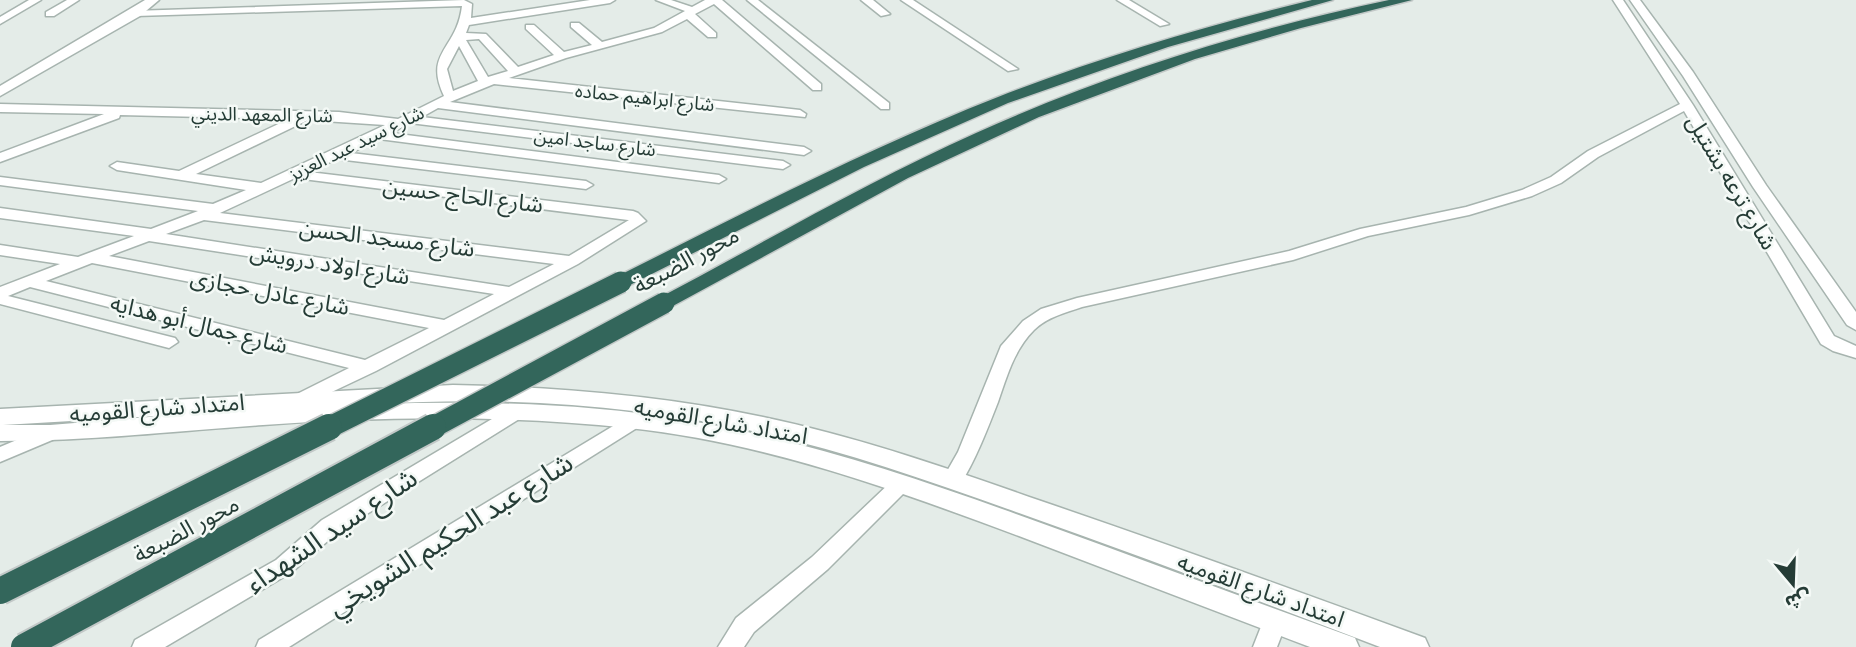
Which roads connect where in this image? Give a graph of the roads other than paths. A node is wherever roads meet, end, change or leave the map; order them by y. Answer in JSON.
{"nodes":[{"id":1,"x":36,"y":0,"type":"edge"},
{"id":2,"x":74,"y":0,"type":"edge"},
{"id":3,"x":143,"y":0,"type":"edge"},
{"id":4,"x":153,"y":0,"type":"edge"},
{"id":5,"x":610,"y":0,"type":"edge"},
{"id":6,"x":662,"y":0,"type":"edge"},
{"id":7,"x":715,"y":0,"type":"edge"},
{"id":8,"x":752,"y":0,"type":"edge"},
{"id":9,"x":866,"y":0,"type":"edge"},
{"id":10,"x":906,"y":0,"type":"edge"},
{"id":11,"x":1122,"y":0,"type":"edge"},
{"id":12,"x":1327,"y":0,"type":"edge"},
{"id":13,"x":1406,"y":0,"type":"edge"},
{"id":14,"x":1618,"y":0,"type":"edge"},
{"id":15,"x":1635,"y":0,"type":"edge"},
{"id":16,"x":452,"y":1,"type":"edge"},
{"id":17,"x":410,"y":2,"type":"edge"},
{"id":18,"x":691,"y":12,"type":"junction"},
{"id":19,"x":136,"y":13,"type":"junction"},
{"id":20,"x":50,"y":14,"type":"dead end"},
{"id":21,"x":885,"y":14,"type":"dead end"},
{"id":22,"x":0,"y":21,"type":"edge"},
{"id":23,"x":465,"y":22,"type":"junction"},
{"id":24,"x":1164,"y":24,"type":"dead end"},
{"id":25,"x":575,"y":25,"type":"dead end"},
{"id":26,"x":530,"y":27,"type":"dead end"},
{"id":27,"x":712,"y":35,"type":"dead end"},
{"id":28,"x":459,"y":37,"type":"junction"},
{"id":29,"x":600,"y":46,"type":"junction"},
{"id":30,"x":562,"y":56,"type":"junction"},
{"id":31,"x":1012,"y":69,"type":"dead end"},
{"id":32,"x":515,"y":71,"type":"junction"},
{"id":33,"x":487,"y":81,"type":"junction"},
{"id":34,"x":0,"y":84,"type":"edge"},
{"id":35,"x":817,"y":87,"type":"dead end"},
{"id":36,"x":0,"y":92,"type":"edge"},
{"id":37,"x":450,"y":96,"type":"junction"},
{"id":38,"x":435,"y":103,"type":"junction"},
{"id":39,"x":1687,"y":105,"type":"junction"},
{"id":40,"x":886,"y":106,"type":"dead end"},
{"id":41,"x":0,"y":108,"type":"edge"},
{"id":42,"x":124,"y":111,"type":"junction"},
{"id":43,"x":800,"y":114,"type":"dead end"},
{"id":44,"x":306,"y":116,"type":"junction"},
{"id":45,"x":404,"y":121,"type":"junction"},
{"id":46,"x":378,"y":135,"type":"junction"},
{"id":47,"x":804,"y":150,"type":"dead end"},
{"id":48,"x":336,"y":155,"type":"junction"},
{"id":49,"x":0,"y":158,"type":"edge"},
{"id":50,"x":782,"y":165,"type":"dead end"},
{"id":51,"x":117,"y":166,"type":"dead end"},
{"id":52,"x":16,"y":170,"type":"dead end"},
{"id":53,"x":293,"y":174,"type":"junction"},
{"id":54,"x":179,"y":176,"type":"junction"},
{"id":55,"x":0,"y":179,"type":"edge"},
{"id":56,"x":719,"y":179,"type":"dead end"},
{"id":57,"x":586,"y":185,"type":"dead end"},
{"id":58,"x":264,"y":188,"type":"junction"},
{"id":59,"x":209,"y":212,"type":"junction"},
{"id":60,"x":0,"y":213,"type":"edge"},
{"id":61,"x":151,"y":235,"type":"junction"},
{"id":62,"x":0,"y":250,"type":"edge"},
{"id":63,"x":87,"y":260,"type":"junction"},
{"id":64,"x":572,"y":261,"type":"junction"},
{"id":65,"x":29,"y":282,"type":"junction"},
{"id":66,"x":512,"y":292,"type":"junction"},
{"id":67,"x":0,"y":293,"type":"edge"},
{"id":68,"x":0,"y":299,"type":"edge"},
{"id":69,"x":1856,"y":325,"type":"edge"},
{"id":70,"x":448,"y":326,"type":"junction"},
{"id":71,"x":169,"y":342,"type":"dead end"},
{"id":72,"x":1856,"y":352,"type":"edge"},
{"id":73,"x":369,"y":367,"type":"junction"},
{"id":74,"x":304,"y":399,"type":"junction"},
{"id":75,"x":517,"y":411,"type":"junction"},
{"id":76,"x":271,"y":416,"type":"junction"},
{"id":77,"x":0,"y":417,"type":"edge"},
{"id":78,"x":633,"y":421,"type":"junction"},
{"id":79,"x":0,"y":433,"type":"edge"},
{"id":80,"x":50,"y":433,"type":"junction"},
{"id":81,"x":0,"y":455,"type":"edge"},
{"id":82,"x":953,"y":480,"type":"junction"},
{"id":83,"x":901,"y":484,"type":"junction"},
{"id":84,"x":0,"y":591,"type":"edge"},
{"id":85,"x":1275,"y":621,"type":"junction"},
{"id":86,"x":1335,"y":645,"type":"edge"},
{"id":87,"x":1411,"y":646,"type":"edge"},
{"id":88,"x":24,"y":647,"type":"edge"},
{"id":89,"x":144,"y":647,"type":"edge"},
{"id":90,"x":268,"y":647,"type":"edge"},
{"id":91,"x":730,"y":647,"type":"edge"},
{"id":92,"x":1265,"y":647,"type":"edge"}],
"edges":[{"from":1,"to":22,"type":"street"},
{"from":2,"to":20,"type":"street"},
{"from":3,"to":34,"type":"street"},
{"from":4,"to":19,"type":"street"},
{"from":5,"to":23,"type":"street"},
{"from":6,"to":18,"type":"street"},
{"from":7,"to":18,"type":"street","name":"شارع سيد عبد العزيز"},
{"from":7,"to":35,"type":"street"},
{"from":8,"to":40,"type":"street"},
{"from":9,"to":21,"type":"street"},
{"from":10,"to":31,"type":"street"},
{"from":11,"to":24,"type":"street"},
{"from":12,"to":84,"type":"highway","name":"محور الضبعة","bridge":true},
{"from":13,"to":88,"type":"highway","name":"محور الضبعة","bridge":true},
{"from":14,"to":39,"type":"street","name":"شارع ترعه بشتيل"},
{"from":15,"to":69,"type":"street","name":"شارع ترعه بشتيل"},
{"from":16,"to":17,"type":"street"},
{"from":16,"to":23,"type":"street"},
{"from":17,"to":19,"type":"street"},
{"from":18,"to":27,"type":"street"},
{"from":18,"to":29,"type":"street","name":"شارع سيد عبد العزيز"},
{"from":19,"to":36,"type":"street"},
{"from":23,"to":28,"type":"street"},
{"from":25,"to":29,"type":"street"},
{"from":26,"to":30,"type":"street"},
{"from":28,"to":32,"type":"street"},
{"from":28,"to":33,"type":"street"},
{"from":28,"to":37,"type":"street"},
{"from":29,"to":30,"type":"street","name":"شارع سيد عبد العزيز"},
{"from":30,"to":32,"type":"street","name":"شارع سيد عبد العزيز"},
{"from":32,"to":33,"type":"street","name":"شارع سيد عبد العزيز"},
{"from":33,"to":37,"type":"street","name":"شارع سيد عبد العزيز"},
{"from":33,"to":43,"type":"street","name":"شارع ابراهيم حماده"},
{"from":37,"to":38,"type":"street","name":"شارع سيد عبد العزيز"},
{"from":38,"to":45,"type":"street","name":"شارع سيد عبد العزيز"},
{"from":38,"to":47,"type":"street"},
{"from":39,"to":72,"type":"street","name":"شارع ترعه بشتيل"},
{"from":39,"to":82,"type":"street"},
{"from":41,"to":42,"type":"street","name":"شارع المعهد الديني"},
{"from":42,"to":44,"type":"street","name":"شارع المعهد الديني"},
{"from":42,"to":49,"type":"street","name":"شارع المعهد الديني"},
{"from":44,"to":45,"type":"street","name":"شارع المعهد الديني"},
{"from":44,"to":54,"type":"street"},
{"from":45,"to":46,"type":"street","name":"شارع سيد عبد العزيز"},
{"from":45,"to":50,"type":"street","name":"شارع ساجد امين"},
{"from":46,"to":48,"type":"street","name":"شارع سيد عبد العزيز"},
{"from":46,"to":56,"type":"street"},
{"from":48,"to":53,"type":"street","name":"شارع سيد عبد العزيز"},
{"from":48,"to":57,"type":"street"},
{"from":51,"to":54,"type":"street"},
{"from":52,"to":55,"type":"street"},
{"from":53,"to":58,"type":"street","name":"شارع سيد عبد العزيز"},
{"from":53,"to":64,"type":"street","name":"شارع الحاج حسين"},
{"from":54,"to":58,"type":"street"},
{"from":55,"to":59,"type":"street","name":"شارع مسجد الحسن"},
{"from":58,"to":59,"type":"street","name":"شارع سيد عبد العزيز"},
{"from":59,"to":61,"type":"street","name":"شارع سيد عبد العزيز"},
{"from":59,"to":64,"type":"street","name":"شارع مسجد الحسن"},
{"from":60,"to":61,"type":"street","name":"شارع اولاد درويش"},
{"from":61,"to":63,"type":"street","name":"شارع سيد عبد العزيز"},
{"from":61,"to":66,"type":"street","name":"شارع اولاد درويش"},
{"from":62,"to":63,"type":"street","name":"شارع عادل حجازى"},
{"from":63,"to":65,"type":"street","name":"شارع سيد عبد العزيز"},
{"from":63,"to":70,"type":"street","name":"شارع عادل حجازى"},
{"from":64,"to":66,"type":"street"},
{"from":65,"to":67,"type":"street","name":"شارع سيد عبد العزيز"},
{"from":65,"to":73,"type":"street","name":"شارع جمال أبو هدايه"},
{"from":66,"to":70,"type":"street"},
{"from":68,"to":71,"type":"street"},
{"from":70,"to":73,"type":"street"},
{"from":73,"to":74,"type":"street"},
{"from":74,"to":76,"type":"street"},
{"from":74,"to":77,"type":"street","name":"امتداد شارع القوميه"},
{"from":74,"to":82,"type":"street","name":"امتداد شارع القوميه"},
{"from":75,"to":76,"type":"street","name":"امتداد شارع القوميه"},
{"from":75,"to":78,"type":"street","name":"امتداد شارع القوميه"},
{"from":75,"to":89,"type":"street","name":"شارع سيد الشهداء"},
{"from":76,"to":80,"type":"street","name":"امتداد شارع القوميه"},
{"from":78,"to":83,"type":"street","name":"امتداد شارع القوميه"},
{"from":78,"to":90,"type":"street","name":"شارع عبد الحكيم الشويخي"},
{"from":79,"to":80,"type":"street","name":"امتداد شارع القوميه"},
{"from":80,"to":81,"type":"street"},
{"from":82,"to":87,"type":"street","name":"امتداد شارع القوميه"},
{"from":83,"to":85,"type":"street","name":"امتداد شارع القوميه"},
{"from":83,"to":91,"type":"street"},
{"from":85,"to":86,"type":"street","name":"امتداد شارع القوميه"},
{"from":85,"to":92,"type":"street"}]}
